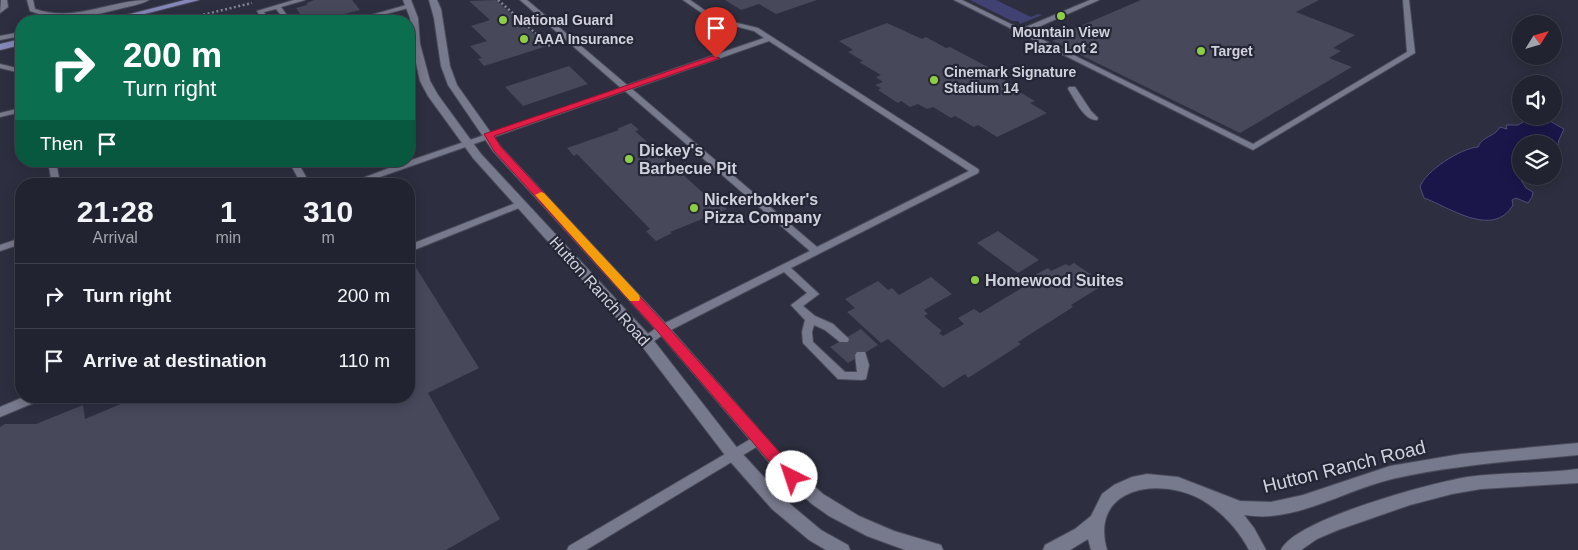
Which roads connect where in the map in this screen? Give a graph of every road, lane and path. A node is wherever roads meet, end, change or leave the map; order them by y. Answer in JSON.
{"nodes":[{"id":1,"x":4,"y":0,"type":"edge"},
{"id":2,"x":30,"y":0,"type":"edge"},
{"id":3,"x":146,"y":0,"type":"edge"},
{"id":4,"x":195,"y":0,"type":"edge"},
{"id":5,"x":302,"y":0,"type":"edge"},
{"id":6,"x":433,"y":0,"type":"edge"},
{"id":7,"x":498,"y":0,"type":"edge"},
{"id":8,"x":523,"y":0,"type":"edge"},
{"id":9,"x":686,"y":0,"type":"edge"},
{"id":10,"x":957,"y":0,"type":"edge"},
{"id":11,"x":1096,"y":0,"type":"edge"},
{"id":12,"x":1406,"y":0,"type":"edge"},
{"id":13,"x":254,"y":2,"type":"dead end"},
{"id":14,"x":409,"y":3,"type":"edge"},
{"id":15,"x":277,"y":6,"type":"junction"},
{"id":16,"x":0,"y":11,"type":"edge"},
{"id":17,"x":46,"y":15,"type":"edge"},
{"id":18,"x":61,"y":15,"type":"edge"},
{"id":19,"x":132,"y":15,"type":"edge"},
{"id":20,"x":201,"y":15,"type":"edge"},
{"id":21,"x":262,"y":15,"type":"edge"},
{"id":22,"x":284,"y":15,"type":"edge"},
{"id":23,"x":372,"y":15,"type":"edge"},
{"id":24,"x":415,"y":24,"type":"edge"},
{"id":25,"x":1022,"y":32,"type":"junction"},
{"id":26,"x":15,"y":35,"type":"edge"},
{"id":27,"x":0,"y":38,"type":"edge"},
{"id":28,"x":770,"y":38,"type":"junction"},
{"id":29,"x":15,"y":43,"type":"edge"},
{"id":30,"x":550,"y":46,"type":"dead end"},
{"id":31,"x":0,"y":47,"type":"edge"},
{"id":32,"x":0,"y":66,"type":"edge"},
{"id":33,"x":15,"y":70,"type":"edge"},
{"id":34,"x":627,"y":89,"type":"junction"},
{"id":35,"x":1072,"y":89,"type":"dead end"},
{"id":36,"x":15,"y":112,"type":"edge"},
{"id":37,"x":0,"y":116,"type":"edge"},
{"id":38,"x":1094,"y":118,"type":"dead end"},
{"id":39,"x":489,"y":134,"type":"junction"},
{"id":40,"x":467,"y":143,"type":"junction"},
{"id":41,"x":415,"y":161,"type":"edge"},
{"id":42,"x":296,"y":167,"type":"edge"},
{"id":43,"x":399,"y":167,"type":"edge"},
{"id":44,"x":303,"y":178,"type":"edge"},
{"id":45,"x":368,"y":178,"type":"edge"},
{"id":46,"x":521,"y":204,"type":"junction"},
{"id":47,"x":15,"y":243,"type":"edge"},
{"id":48,"x":415,"y":247,"type":"edge"},
{"id":49,"x":0,"y":248,"type":"edge"},
{"id":50,"x":816,"y":251,"type":"junction"},
{"id":51,"x":784,"y":267,"type":"junction"},
{"id":52,"x":811,"y":319,"type":"junction"},
{"id":53,"x":662,"y":329,"type":"junction"},
{"id":54,"x":844,"y":339,"type":"dead end"},
{"id":55,"x":646,"y":341,"type":"junction"},
{"id":56,"x":861,"y":355,"type":"dead end"},
{"id":57,"x":22,"y":403,"type":"edge"},
{"id":58,"x":0,"y":412,"type":"edge"},
{"id":59,"x":759,"y":439,"type":"junction"},
{"id":60,"x":1578,"y":449,"type":"edge"},
{"id":61,"x":733,"y":454,"type":"junction"},
{"id":62,"x":1578,"y":476,"type":"edge"},
{"id":63,"x":1212,"y":498,"type":"junction"},
{"id":64,"x":1096,"y":521,"type":"junction"},
{"id":65,"x":574,"y":550,"type":"edge"},
{"id":66,"x":842,"y":550,"type":"edge"},
{"id":67,"x":935,"y":550,"type":"edge"},
{"id":68,"x":1051,"y":550,"type":"edge"},
{"id":69,"x":1099,"y":550,"type":"edge"},
{"id":70,"x":1258,"y":550,"type":"edge"},
{"id":71,"x":1289,"y":550,"type":"edge"}],
"edges":[{"from":1,"to":16,"type":"lane"},
{"from":2,"to":17,"type":"lane"},
{"from":3,"to":18,"type":"lane"},
{"from":4,"to":19,"type":"main road"},
{"from":5,"to":15,"type":"lane"},
{"from":6,"to":39,"type":"main road","name":"Hutton Ranch Road"},
{"from":7,"to":30,"type":"path"},
{"from":8,"to":34,"type":"lane"},
{"from":9,"to":28,"type":"lane"},
{"from":10,"to":25,"type":"lane"},
{"from":11,"to":25,"type":"lane"},
{"from":12,"to":25,"type":"lane"},
{"from":13,"to":20,"type":"path"},
{"from":14,"to":23,"type":"lane"},
{"from":15,"to":21,"type":"lane"},
{"from":15,"to":22,"type":"lane"},
{"from":24,"to":40,"type":"main road","name":"Hutton Ranch Road"},
{"from":26,"to":27,"type":"lane"},
{"from":28,"to":34,"type":"lane"},
{"from":28,"to":50,"type":"lane"},
{"from":29,"to":31,"type":"main road"},
{"from":32,"to":33,"type":"lane"},
{"from":34,"to":39,"type":"lane"},
{"from":34,"to":50,"type":"lane"},
{"from":35,"to":38,"type":"lane"},
{"from":36,"to":37,"type":"lane"},
{"from":39,"to":40,"type":"lane"},
{"from":39,"to":53,"type":"main road","name":"Hutton Ranch Road"},
{"from":40,"to":41,"type":"lane"},
{"from":40,"to":46,"type":"main road","name":"Hutton Ranch Road"},
{"from":42,"to":44,"type":"lane"},
{"from":43,"to":45,"type":"lane"},
{"from":46,"to":48,"type":"lane"},
{"from":46,"to":55,"type":"main road","name":"Hutton Ranch Road"},
{"from":47,"to":49,"type":"lane"},
{"from":50,"to":51,"type":"lane"},
{"from":51,"to":52,"type":"lane"},
{"from":51,"to":53,"type":"lane"},
{"from":52,"to":54,"type":"lane"},
{"from":52,"to":56,"type":"lane"},
{"from":53,"to":55,"type":"lane"},
{"from":53,"to":59,"type":"main road","name":"Hutton Ranch Road"},
{"from":55,"to":61,"type":"main road","name":"Hutton Ranch Road"},
{"from":57,"to":58,"type":"lane"},
{"from":59,"to":61,"type":"lane"},
{"from":59,"to":67,"type":"main road","name":"Hutton Ranch Road"},
{"from":60,"to":63,"type":"main road","name":"Hutton Ranch Road"},
{"from":61,"to":65,"type":"lane"},
{"from":61,"to":66,"type":"main road","name":"Hutton Ranch Road"},
{"from":62,"to":71,"type":"main road"},
{"from":63,"to":64,"type":"main road"},
{"from":63,"to":70,"type":"main road"},
{"from":64,"to":68,"type":"main road"},
{"from":64,"to":69,"type":"main road"}]}
